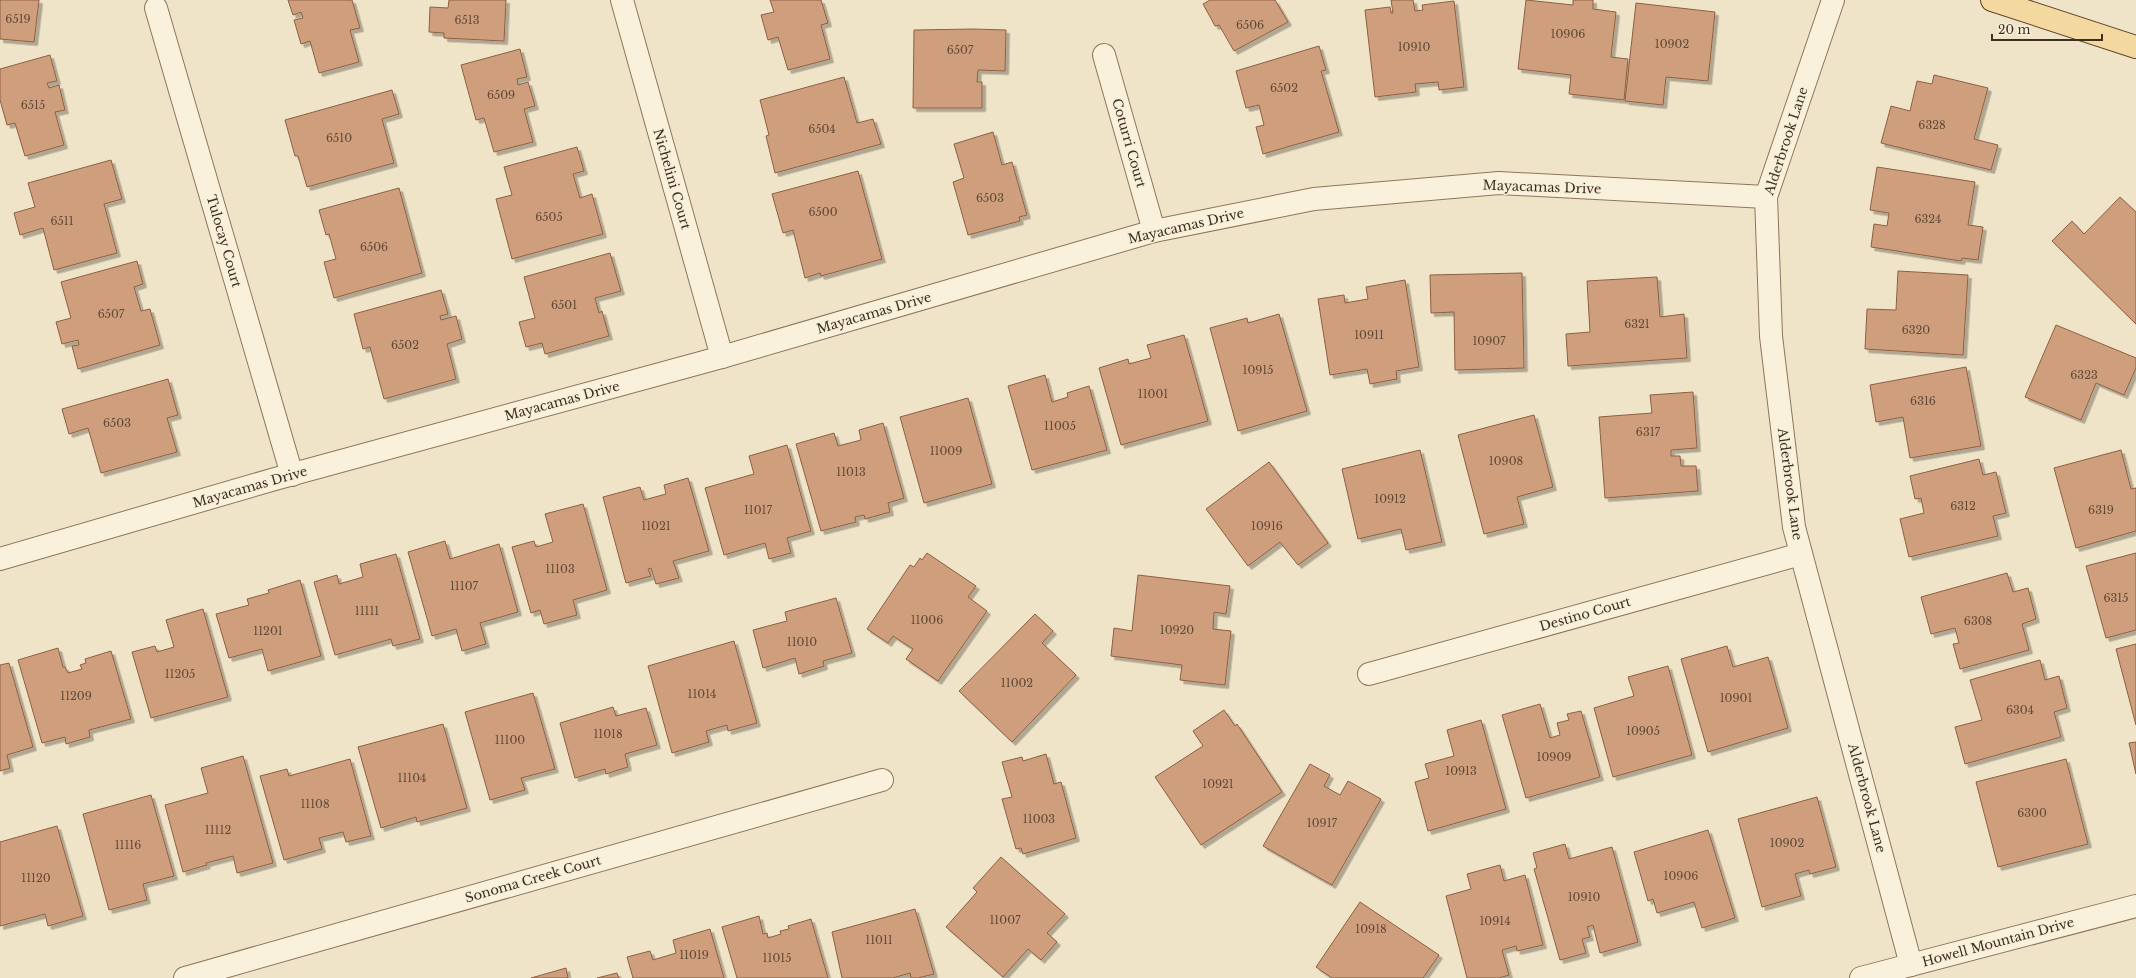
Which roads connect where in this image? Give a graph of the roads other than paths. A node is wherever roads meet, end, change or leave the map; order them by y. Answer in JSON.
{"nodes":[{"id":1,"x":622,"y":0,"type":"edge"},
{"id":2,"x":1833,"y":0,"type":"edge"},
{"id":3,"x":1992,"y":0,"type":"edge"},
{"id":4,"x":156,"y":8,"type":"dead end"},
{"id":5,"x":2136,"y":47,"type":"edge"},
{"id":6,"x":1104,"y":55,"type":"dead end"},
{"id":7,"x":1766,"y":196,"type":"junction"},
{"id":8,"x":1154,"y":231,"type":"junction"},
{"id":9,"x":722,"y":357,"type":"junction"},
{"id":10,"x":292,"y":475,"type":"junction"},
{"id":11,"x":1801,"y":554,"type":"junction"},
{"id":12,"x":0,"y":559,"type":"edge"},
{"id":13,"x":1369,"y":674,"type":"dead end"},
{"id":14,"x":882,"y":780,"type":"dead end"},
{"id":15,"x":2136,"y":906,"type":"edge"},
{"id":16,"x":1911,"y":965,"type":"junction"},
{"id":17,"x":185,"y":978,"type":"edge"},
{"id":18,"x":1861,"y":978,"type":"edge"}],
"edges":[{"from":1,"to":9,"type":"street","name":"Nichelini Court"},
{"from":2,"to":7,"type":"street","name":"Alderbrook Lane"},
{"from":3,"to":5,"type":"main road"},
{"from":4,"to":10,"type":"street","name":"Tulocay Court"},
{"from":6,"to":8,"type":"street","name":"Coturri Court"},
{"from":7,"to":8,"type":"street","name":"Mayacamas Drive"},
{"from":7,"to":11,"type":"street","name":"Alderbrook Lane"},
{"from":8,"to":9,"type":"street","name":"Mayacamas Drive"},
{"from":9,"to":10,"type":"street","name":"Mayacamas Drive"},
{"from":10,"to":12,"type":"street","name":"Mayacamas Drive"},
{"from":11,"to":13,"type":"street","name":"Destino Court"},
{"from":11,"to":16,"type":"street","name":"Alderbrook Lane"},
{"from":14,"to":17,"type":"street","name":"Sonoma Creek Court"},
{"from":15,"to":16,"type":"street","name":"Howell Mountain Drive"},
{"from":16,"to":18,"type":"street","name":"Howell Mountain Drive"}]}
